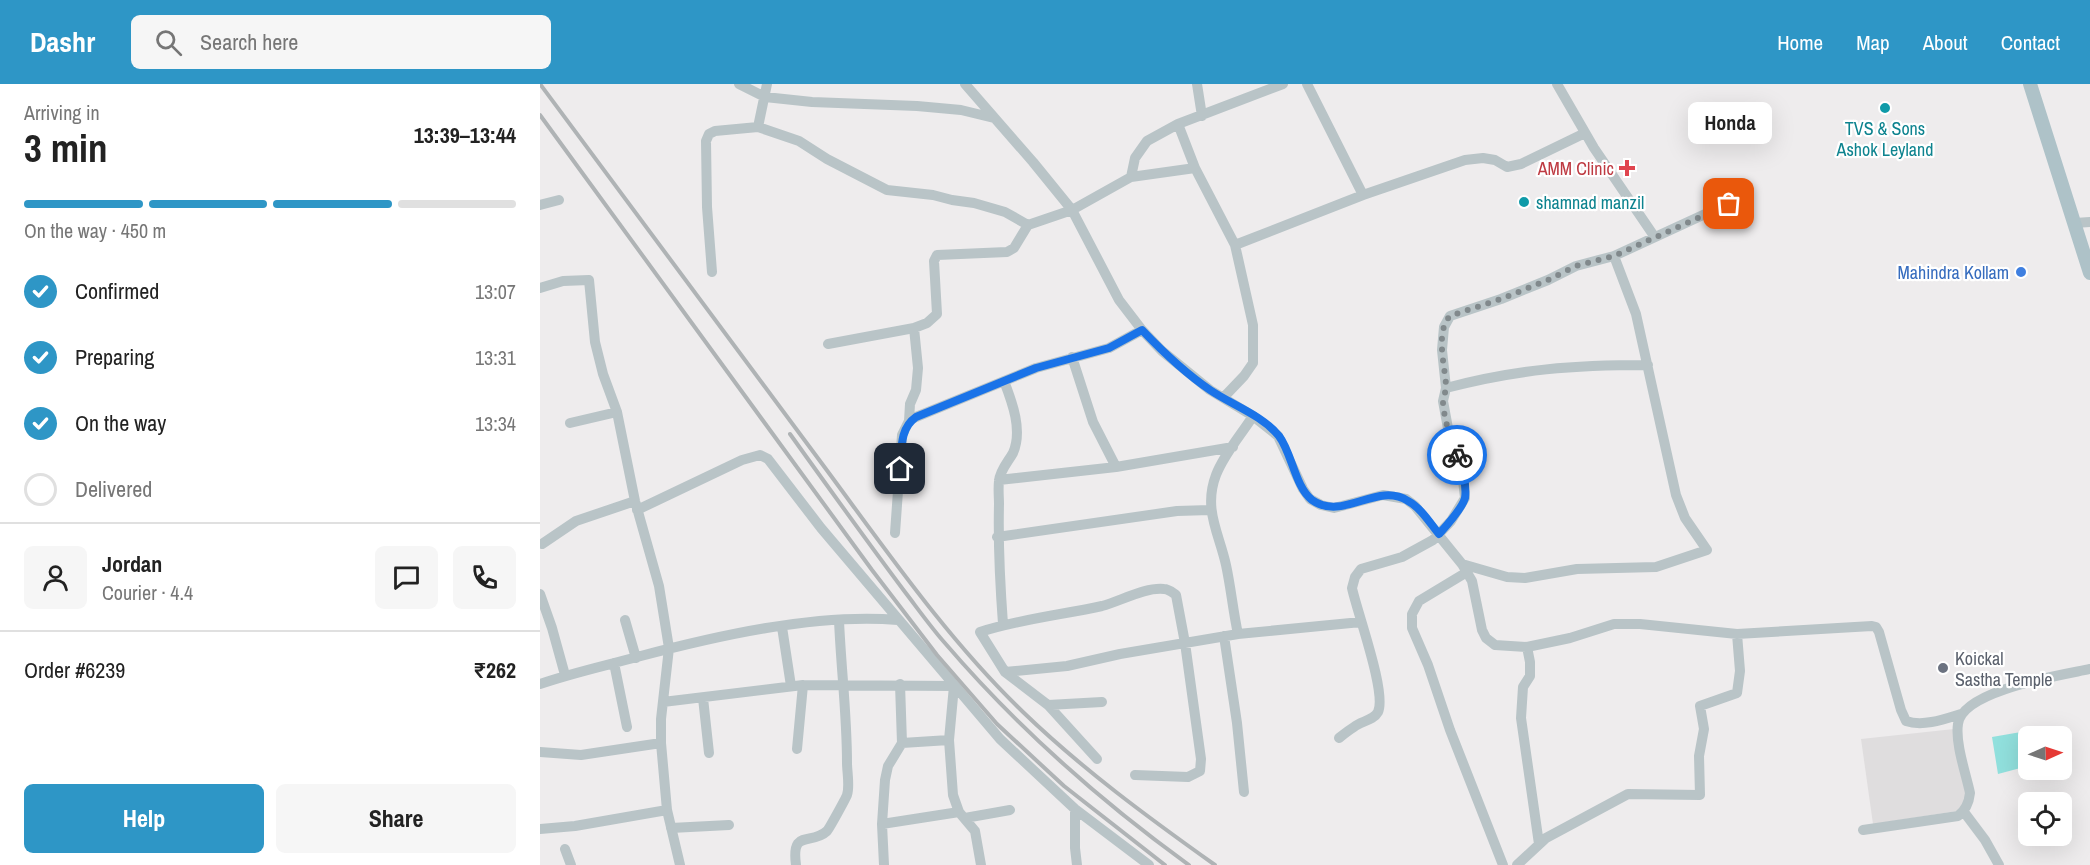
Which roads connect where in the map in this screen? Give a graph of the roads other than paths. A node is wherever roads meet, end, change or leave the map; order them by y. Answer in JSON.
{"nodes":[{"id":1,"x":739,"y":84,"type":"edge"},
{"id":2,"x":767,"y":84,"type":"edge"},
{"id":3,"x":965,"y":84,"type":"edge"},
{"id":4,"x":1197,"y":84,"type":"edge"},
{"id":5,"x":1283,"y":84,"type":"edge"},
{"id":6,"x":1307,"y":84,"type":"edge"},
{"id":7,"x":1557,"y":84,"type":"edge"},
{"id":8,"x":2030,"y":84,"type":"edge"},
{"id":9,"x":765,"y":97,"type":"junction"},
{"id":10,"x":1202,"y":116,"type":"junction"},
{"id":11,"x":994,"y":118,"type":"junction"},
{"id":12,"x":1178,"y":124,"type":"junction"},
{"id":13,"x":758,"y":127,"type":"junction"},
{"id":14,"x":1585,"y":133,"type":"junction"},
{"id":15,"x":1195,"y":168,"type":"junction"},
{"id":16,"x":1131,"y":177,"type":"junction"},
{"id":17,"x":1363,"y":195,"type":"junction"},
{"id":18,"x":559,"y":200,"type":"dead end"},
{"id":19,"x":1729,"y":204,"type":"dead end"},
{"id":20,"x":540,"y":205,"type":"edge"},
{"id":21,"x":1071,"y":210,"type":"junction"},
{"id":22,"x":2090,"y":222,"type":"edge"},
{"id":23,"x":2075,"y":223,"type":"junction"},
{"id":24,"x":1028,"y":225,"type":"junction"},
{"id":25,"x":1654,"y":237,"type":"junction"},
{"id":26,"x":1235,"y":245,"type":"junction"},
{"id":27,"x":1614,"y":256,"type":"junction"},
{"id":28,"x":712,"y":272,"type":"dead end"},
{"id":29,"x":2090,"y":273,"type":"edge"},
{"id":30,"x":540,"y":288,"type":"edge"},
{"id":31,"x":914,"y":328,"type":"junction"},
{"id":32,"x":1142,"y":330,"type":"junction"},
{"id":33,"x":828,"y":344,"type":"dead end"},
{"id":34,"x":1072,"y":357,"type":"junction"},
{"id":35,"x":1648,"y":364,"type":"junction"},
{"id":36,"x":1004,"y":381,"type":"junction"},
{"id":37,"x":1446,"y":388,"type":"junction"},
{"id":38,"x":1223,"y":398,"type":"junction"},
{"id":39,"x":617,"y":412,"type":"junction"},
{"id":40,"x":1253,"y":416,"type":"junction"},
{"id":41,"x":909,"y":421,"type":"junction"},
{"id":42,"x":570,"y":423,"type":"dead end"},
{"id":43,"x":1233,"y":447,"type":"junction"},
{"id":44,"x":1116,"y":467,"type":"junction"},
{"id":45,"x":999,"y":480,"type":"junction"},
{"id":46,"x":636,"y":505,"type":"junction"},
{"id":47,"x":1210,"y":510,"type":"junction"},
{"id":48,"x":895,"y":534,"type":"dead end"},
{"id":49,"x":1439,"y":534,"type":"junction"},
{"id":50,"x":997,"y":537,"type":"junction"},
{"id":51,"x":541,"y":545,"type":"edge"},
{"id":52,"x":1465,"y":568,"type":"junction"},
{"id":53,"x":540,"y":594,"type":"edge"},
{"id":54,"x":625,"y":620,"type":"dead end"},
{"id":55,"x":839,"y":620,"type":"junction"},
{"id":56,"x":898,"y":620,"type":"junction"},
{"id":57,"x":1361,"y":622,"type":"junction"},
{"id":58,"x":1003,"y":624,"type":"junction"},
{"id":59,"x":782,"y":627,"type":"junction"},
{"id":60,"x":1238,"y":634,"type":"junction"},
{"id":61,"x":1737,"y":634,"type":"junction"},
{"id":62,"x":1224,"y":636,"type":"junction"},
{"id":63,"x":1185,"y":643,"type":"junction"},
{"id":64,"x":1527,"y":647,"type":"junction"},
{"id":65,"x":669,"y":648,"type":"junction"},
{"id":66,"x":636,"y":658,"type":"junction"},
{"id":67,"x":614,"y":663,"type":"junction"},
{"id":68,"x":2090,"y":669,"type":"edge"},
{"id":69,"x":1005,"y":672,"type":"junction"},
{"id":70,"x":565,"y":675,"type":"junction"},
{"id":71,"x":540,"y":684,"type":"edge"},
{"id":72,"x":842,"y":684,"type":"junction"},
{"id":73,"x":900,"y":684,"type":"junction"},
{"id":74,"x":803,"y":685,"type":"junction"},
{"id":75,"x":791,"y":686,"type":"junction"},
{"id":76,"x":954,"y":686,"type":"junction"},
{"id":77,"x":703,"y":698,"type":"junction"},
{"id":78,"x":663,"y":702,"type":"junction"},
{"id":79,"x":1102,"y":702,"type":"dead end"},
{"id":80,"x":1048,"y":705,"type":"junction"},
{"id":81,"x":1961,"y":714,"type":"junction"},
{"id":82,"x":627,"y":727,"type":"dead end"},
{"id":83,"x":1339,"y":738,"type":"dead end"},
{"id":84,"x":949,"y":740,"type":"junction"},
{"id":85,"x":661,"y":743,"type":"junction"},
{"id":86,"x":902,"y":743,"type":"junction"},
{"id":87,"x":797,"y":749,"type":"dead end"},
{"id":88,"x":540,"y":752,"type":"edge"},
{"id":89,"x":709,"y":753,"type":"dead end"},
{"id":90,"x":1097,"y":759,"type":"dead end"},
{"id":91,"x":1135,"y":775,"type":"dead end"},
{"id":92,"x":1244,"y":792,"type":"dead end"},
{"id":93,"x":1075,"y":809,"type":"junction"},
{"id":94,"x":667,"y":810,"type":"junction"},
{"id":95,"x":1010,"y":810,"type":"dead end"},
{"id":96,"x":1964,"y":812,"type":"junction"},
{"id":97,"x":962,"y":815,"type":"junction"},
{"id":98,"x":882,"y":824,"type":"junction"},
{"id":99,"x":729,"y":825,"type":"dead end"},
{"id":100,"x":671,"y":828,"type":"junction"},
{"id":101,"x":540,"y":829,"type":"edge"},
{"id":102,"x":1863,"y":830,"type":"dead end"},
{"id":103,"x":1539,"y":844,"type":"junction"},
{"id":104,"x":565,"y":849,"type":"dead end"},
{"id":105,"x":571,"y":865,"type":"edge"},
{"id":106,"x":680,"y":865,"type":"edge"},
{"id":107,"x":796,"y":865,"type":"edge"},
{"id":108,"x":884,"y":865,"type":"edge"},
{"id":109,"x":981,"y":865,"type":"edge"},
{"id":110,"x":1077,"y":865,"type":"edge"},
{"id":111,"x":1149,"y":865,"type":"edge"},
{"id":112,"x":1503,"y":865,"type":"edge"},
{"id":113,"x":1517,"y":865,"type":"edge"},
{"id":114,"x":1999,"y":865,"type":"edge"}],
"edges":[{"from":1,"to":9,"type":"street"},
{"from":2,"to":9,"type":"street"},
{"from":3,"to":11,"type":"street"},
{"from":4,"to":10,"type":"street"},
{"from":5,"to":10,"type":"street"},
{"from":6,"to":17,"type":"street"},
{"from":7,"to":14,"type":"street"},
{"from":8,"to":23,"type":"main road"},
{"from":9,"to":11,"type":"street"},
{"from":9,"to":13,"type":"street"},
{"from":10,"to":12,"type":"street"},
{"from":11,"to":21,"type":"street"},
{"from":12,"to":15,"type":"street"},
{"from":12,"to":16,"type":"street"},
{"from":13,"to":24,"type":"street"},
{"from":13,"to":28,"type":"street"},
{"from":14,"to":17,"type":"street"},
{"from":14,"to":25,"type":"street"},
{"from":15,"to":16,"type":"street"},
{"from":15,"to":26,"type":"street"},
{"from":16,"to":21,"type":"street"},
{"from":17,"to":26,"type":"street"},
{"from":18,"to":20,"type":"street"},
{"from":19,"to":25,"type":"street"},
{"from":21,"to":24,"type":"street"},
{"from":21,"to":32,"type":"street"},
{"from":22,"to":23,"type":"street"},
{"from":23,"to":29,"type":"main road"},
{"from":24,"to":31,"type":"street"},
{"from":25,"to":27,"type":"street"},
{"from":26,"to":38,"type":"street"},
{"from":27,"to":35,"type":"street"},
{"from":27,"to":37,"type":"street"},
{"from":30,"to":39,"type":"street"},
{"from":31,"to":33,"type":"street"},
{"from":31,"to":41,"type":"street"},
{"from":32,"to":34,"type":"street"},
{"from":32,"to":38,"type":"street"},
{"from":34,"to":36,"type":"street"},
{"from":34,"to":44,"type":"street"},
{"from":35,"to":37,"type":"street"},
{"from":35,"to":52,"type":"street"},
{"from":36,"to":41,"type":"street"},
{"from":36,"to":45,"type":"street"},
{"from":37,"to":49,"type":"street"},
{"from":38,"to":40,"type":"street"},
{"from":39,"to":42,"type":"street"},
{"from":39,"to":46,"type":"street"},
{"from":40,"to":43,"type":"street"},
{"from":40,"to":49,"type":"street"},
{"from":41,"to":48,"type":"street"},
{"from":43,"to":44,"type":"street"},
{"from":43,"to":47,"type":"street"},
{"from":44,"to":45,"type":"street"},
{"from":45,"to":50,"type":"street"},
{"from":46,"to":51,"type":"street"},
{"from":46,"to":56,"type":"street"},
{"from":46,"to":65,"type":"street"},
{"from":47,"to":50,"type":"street"},
{"from":47,"to":60,"type":"street"},
{"from":49,"to":52,"type":"street"},
{"from":49,"to":57,"type":"street"},
{"from":50,"to":58,"type":"street"},
{"from":52,"to":64,"type":"street"},
{"from":52,"to":112,"type":"street"},
{"from":53,"to":70,"type":"street"},
{"from":54,"to":66,"type":"street"},
{"from":55,"to":56,"type":"street"},
{"from":55,"to":59,"type":"street"},
{"from":55,"to":72,"type":"street"},
{"from":56,"to":76,"type":"street"},
{"from":57,"to":60,"type":"street"},
{"from":57,"to":83,"type":"street"},
{"from":58,"to":63,"type":"street"},
{"from":58,"to":69,"type":"street"},
{"from":59,"to":65,"type":"street"},
{"from":59,"to":75,"type":"street"},
{"from":60,"to":62,"type":"street"},
{"from":61,"to":64,"type":"street"},
{"from":61,"to":81,"type":"street"},
{"from":61,"to":103,"type":"street"},
{"from":62,"to":63,"type":"street"},
{"from":62,"to":92,"type":"street"},
{"from":63,"to":69,"type":"street"},
{"from":63,"to":91,"type":"street"},
{"from":64,"to":103,"type":"street"},
{"from":65,"to":66,"type":"street"},
{"from":65,"to":78,"type":"street"},
{"from":66,"to":67,"type":"street"},
{"from":67,"to":70,"type":"street"},
{"from":67,"to":82,"type":"street"},
{"from":68,"to":81,"type":"street"},
{"from":69,"to":80,"type":"street"},
{"from":70,"to":71,"type":"street"},
{"from":72,"to":73,"type":"street"},
{"from":72,"to":74,"type":"street"},
{"from":72,"to":107,"type":"street"},
{"from":73,"to":76,"type":"street"},
{"from":73,"to":86,"type":"street"},
{"from":74,"to":75,"type":"street"},
{"from":74,"to":87,"type":"street"},
{"from":75,"to":77,"type":"street"},
{"from":76,"to":84,"type":"street"},
{"from":76,"to":93,"type":"street"},
{"from":77,"to":78,"type":"street"},
{"from":77,"to":89,"type":"street"},
{"from":78,"to":85,"type":"street"},
{"from":79,"to":80,"type":"street"},
{"from":80,"to":90,"type":"street"},
{"from":81,"to":96,"type":"street"},
{"from":84,"to":86,"type":"street"},
{"from":84,"to":97,"type":"street"},
{"from":85,"to":88,"type":"street"},
{"from":85,"to":94,"type":"street"},
{"from":86,"to":98,"type":"street"},
{"from":93,"to":110,"type":"street"},
{"from":93,"to":111,"type":"street"},
{"from":94,"to":100,"type":"street"},
{"from":94,"to":101,"type":"street"},
{"from":95,"to":97,"type":"street"},
{"from":96,"to":102,"type":"street"},
{"from":96,"to":114,"type":"street"},
{"from":97,"to":98,"type":"street"},
{"from":97,"to":109,"type":"street"},
{"from":98,"to":108,"type":"street"},
{"from":99,"to":100,"type":"street"},
{"from":100,"to":106,"type":"street"},
{"from":103,"to":113,"type":"street"},
{"from":104,"to":105,"type":"street"}]}
